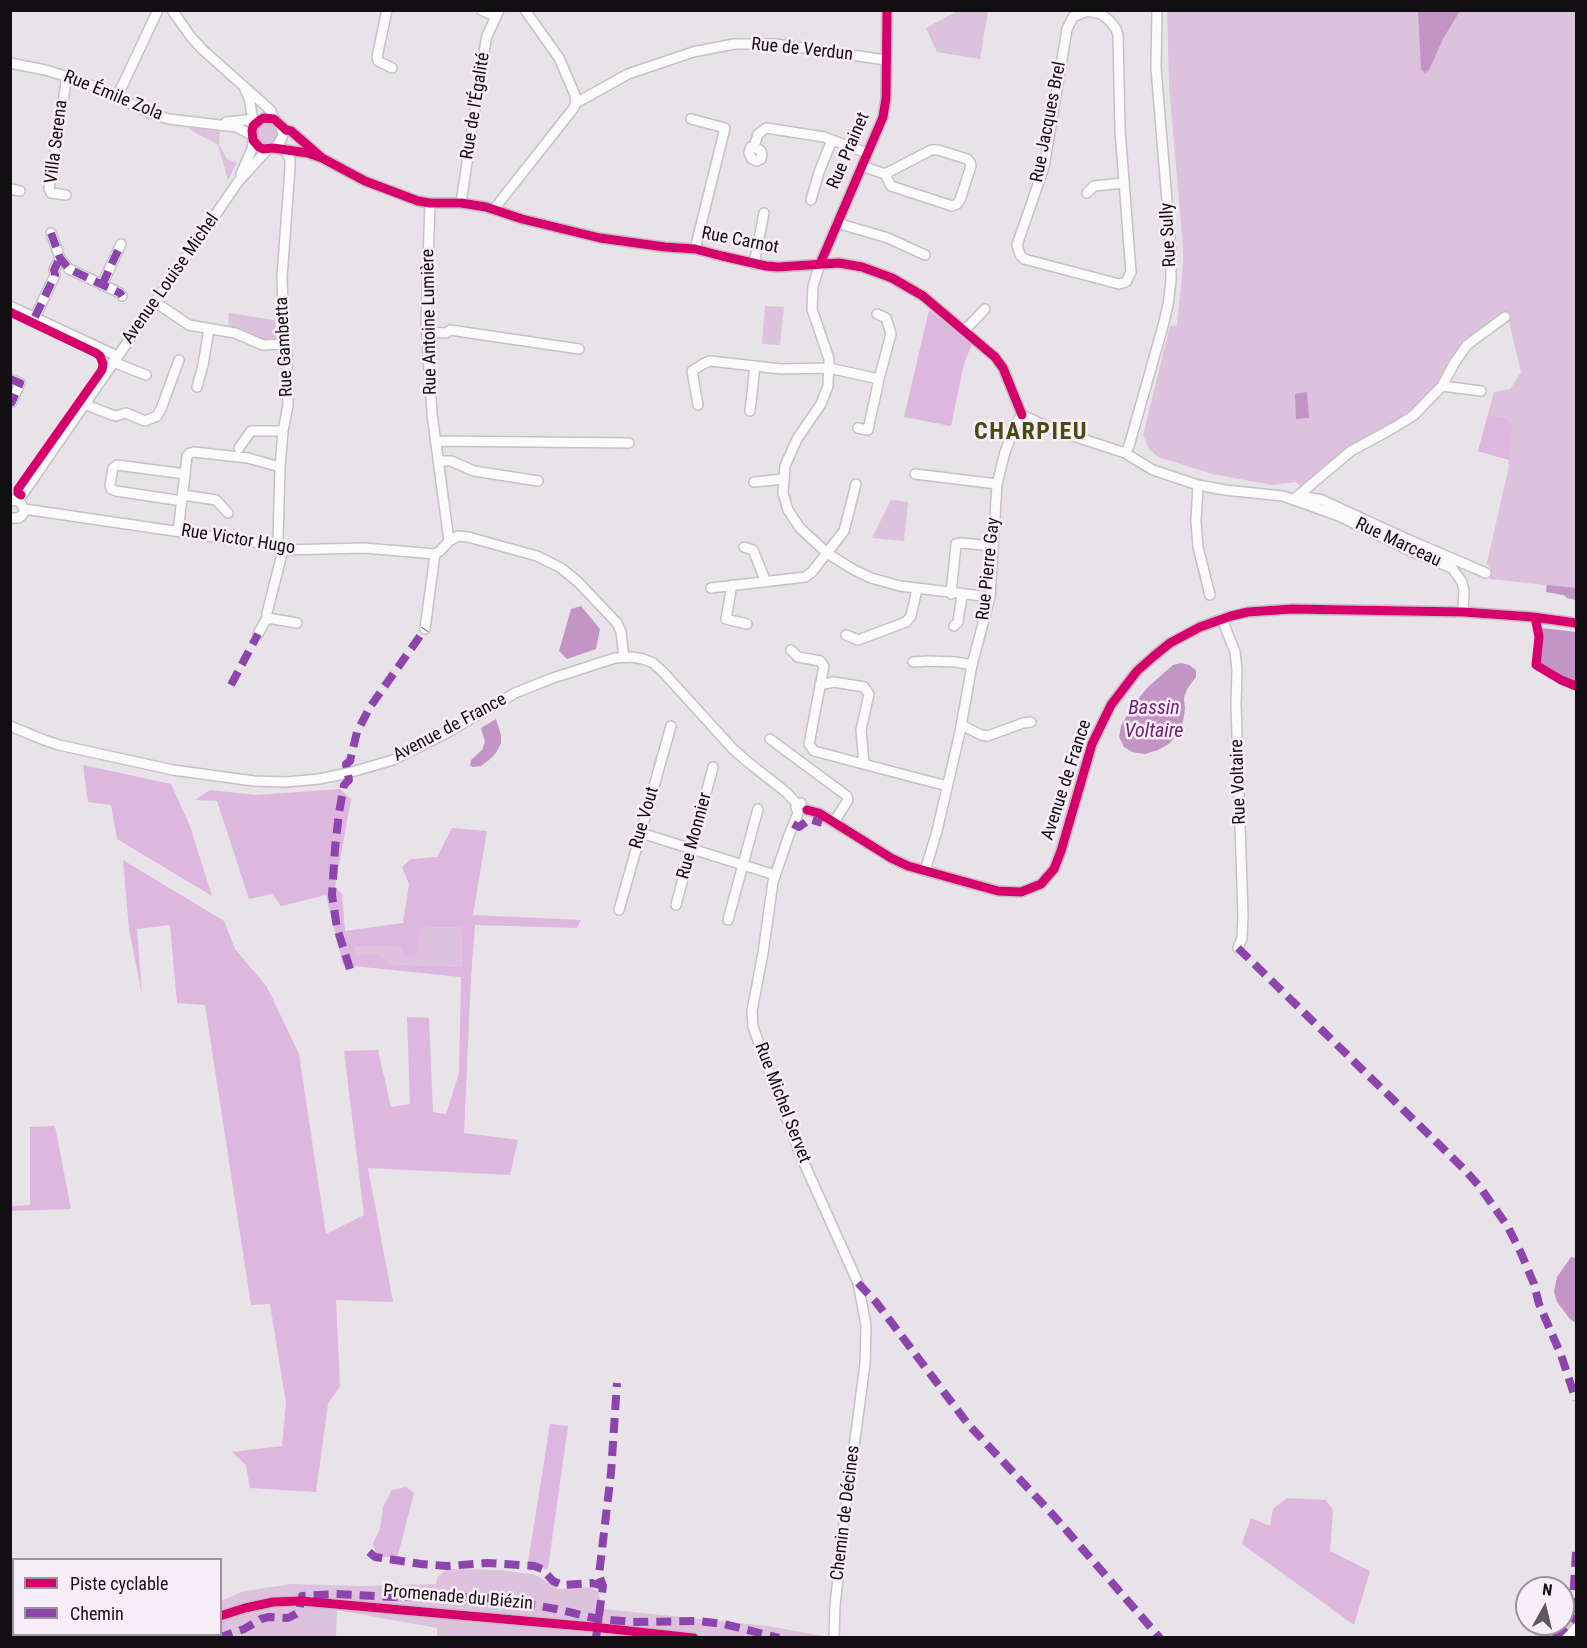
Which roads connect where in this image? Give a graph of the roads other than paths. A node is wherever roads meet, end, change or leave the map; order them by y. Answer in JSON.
{"nodes":[{"id":1,"x":158,"y":10,"type":"edge"},
{"id":2,"x":387,"y":10,"type":"edge"},
{"id":3,"x":481,"y":10,"type":"edge"},
{"id":4,"x":525,"y":10,"type":"edge"},
{"id":5,"x":887,"y":10,"type":"edge"},
{"id":6,"x":1157,"y":10,"type":"edge"},
{"id":7,"x":173,"y":11,"type":"edge"},
{"id":8,"x":497,"y":13,"type":"edge"},
{"id":9,"x":886,"y":60,"type":"junction"},
{"id":10,"x":10,"y":63,"type":"edge"},
{"id":11,"x":392,"y":68,"type":"dead end"},
{"id":12,"x":67,"y":76,"type":"junction"},
{"id":13,"x":243,"y":87,"type":"junction"},
{"id":14,"x":117,"y":97,"type":"junction"},
{"id":15,"x":576,"y":103,"type":"junction"},
{"id":16,"x":691,"y":119,"type":"dead end"},
{"id":17,"x":238,"y":120,"type":"junction"},
{"id":18,"x":277,"y":122,"type":"junction"},
{"id":19,"x":256,"y":123,"type":"junction"},
{"id":20,"x":217,"y":124,"type":"junction"},
{"id":21,"x":252,"y":138,"type":"junction"},
{"id":22,"x":832,"y":140,"type":"junction"},
{"id":23,"x":754,"y":147,"type":"dead end"},
{"id":24,"x":271,"y":148,"type":"junction"},
{"id":25,"x":285,"y":150,"type":"junction"},
{"id":26,"x":867,"y":153,"type":"junction"},
{"id":27,"x":322,"y":158,"type":"junction"},
{"id":28,"x":862,"y":166,"type":"junction"},
{"id":29,"x":885,"y":174,"type":"junction"},
{"id":30,"x":238,"y":182,"type":"junction"},
{"id":31,"x":1123,"y":183,"type":"junction"},
{"id":32,"x":1087,"y":193,"type":"dead end"},
{"id":33,"x":66,"y":195,"type":"dead end"},
{"id":34,"x":811,"y":200,"type":"dead end"},
{"id":35,"x":429,"y":203,"type":"junction"},
{"id":36,"x":462,"y":203,"type":"junction"},
{"id":37,"x":494,"y":209,"type":"junction"},
{"id":38,"x":764,"y":213,"type":"dead end"},
{"id":39,"x":837,"y":223,"type":"junction"},
{"id":40,"x":51,"y":233,"type":"dead end"},
{"id":41,"x":121,"y":244,"type":"dead end"},
{"id":42,"x":695,"y":249,"type":"junction"},
{"id":43,"x":925,"y":255,"type":"dead end"},
{"id":44,"x":60,"y":258,"type":"junction"},
{"id":45,"x":754,"y":264,"type":"junction"},
{"id":46,"x":819,"y":264,"type":"junction"},
{"id":47,"x":69,"y":269,"type":"junction"},
{"id":48,"x":55,"y":275,"type":"junction"},
{"id":49,"x":102,"y":285,"type":"junction"},
{"id":50,"x":122,"y":296,"type":"dead end"},
{"id":51,"x":155,"y":302,"type":"junction"},
{"id":52,"x":10,"y":306,"type":"edge"},
{"id":53,"x":985,"y":309,"type":"dead end"},
{"id":54,"x":877,"y":314,"type":"dead end"},
{"id":55,"x":35,"y":317,"type":"junction"},
{"id":56,"x":1505,"y":318,"type":"dead end"},
{"id":57,"x":210,"y":329,"type":"junction"},
{"id":58,"x":964,"y":331,"type":"junction"},
{"id":59,"x":427,"y":332,"type":"junction"},
{"id":60,"x":285,"y":344,"type":"junction"},
{"id":61,"x":579,"y":349,"type":"dead end"},
{"id":62,"x":115,"y":359,"type":"junction"},
{"id":63,"x":179,"y":360,"type":"dead end"},
{"id":64,"x":755,"y":366,"type":"junction"},
{"id":65,"x":829,"y":368,"type":"junction"},
{"id":66,"x":146,"y":375,"type":"dead end"},
{"id":67,"x":10,"y":379,"type":"edge"},
{"id":68,"x":879,"y":379,"type":"junction"},
{"id":69,"x":1442,"y":386,"type":"junction"},
{"id":70,"x":197,"y":387,"type":"dead end"},
{"id":71,"x":1481,"y":391,"type":"dead end"},
{"id":72,"x":10,"y":401,"type":"edge"},
{"id":73,"x":84,"y":404,"type":"junction"},
{"id":74,"x":698,"y":405,"type":"dead end"},
{"id":75,"x":750,"y":411,"type":"dead end"},
{"id":76,"x":1022,"y":415,"type":"junction"},
{"id":77,"x":858,"y":428,"type":"dead end"},
{"id":78,"x":283,"y":431,"type":"junction"},
{"id":79,"x":435,"y":441,"type":"junction"},
{"id":80,"x":628,"y":443,"type":"dead end"},
{"id":81,"x":239,"y":448,"type":"dead end"},
{"id":82,"x":1125,"y":453,"type":"junction"},
{"id":83,"x":438,"y":461,"type":"junction"},
{"id":84,"x":280,"y":466,"type":"junction"},
{"id":85,"x":184,"y":474,"type":"junction"},
{"id":86,"x":915,"y":474,"type":"dead end"},
{"id":87,"x":784,"y":479,"type":"junction"},
{"id":88,"x":538,"y":481,"type":"dead end"},
{"id":89,"x":754,"y":482,"type":"dead end"},
{"id":90,"x":856,"y":484,"type":"dead end"},
{"id":91,"x":997,"y":484,"type":"junction"},
{"id":92,"x":1198,"y":485,"type":"junction"},
{"id":93,"x":183,"y":498,"type":"junction"},
{"id":94,"x":1294,"y":499,"type":"junction"},
{"id":95,"x":18,"y":504,"type":"edge"},
{"id":96,"x":228,"y":513,"type":"dead end"},
{"id":97,"x":13,"y":521,"type":"edge"},
{"id":98,"x":178,"y":531,"type":"junction"},
{"id":99,"x":449,"y":541,"type":"junction"},
{"id":100,"x":993,"y":546,"type":"junction"},
{"id":101,"x":280,"y":547,"type":"junction"},
{"id":102,"x":744,"y":547,"type":"dead end"},
{"id":103,"x":827,"y":553,"type":"junction"},
{"id":104,"x":435,"y":554,"type":"junction"},
{"id":105,"x":1486,"y":573,"type":"dead end"},
{"id":106,"x":766,"y":582,"type":"junction"},
{"id":107,"x":732,"y":585,"type":"junction"},
{"id":108,"x":711,"y":588,"type":"dead end"},
{"id":109,"x":917,"y":589,"type":"junction"},
{"id":110,"x":951,"y":594,"type":"junction"},
{"id":111,"x":962,"y":595,"type":"junction"},
{"id":112,"x":1210,"y":595,"type":"dead end"},
{"id":113,"x":990,"y":597,"type":"junction"},
{"id":114,"x":1463,"y":612,"type":"junction"},
{"id":115,"x":267,"y":618,"type":"junction"},
{"id":116,"x":1222,"y":619,"type":"junction"},
{"id":117,"x":297,"y":623,"type":"dead end"},
{"id":118,"x":1576,"y":623,"type":"edge"},
{"id":119,"x":747,"y":624,"type":"dead end"},
{"id":120,"x":954,"y":626,"type":"dead end"},
{"id":121,"x":425,"y":629,"type":"dead end"},
{"id":122,"x":258,"y":634,"type":"dead end"},
{"id":123,"x":846,"y":635,"type":"dead end"},
{"id":124,"x":791,"y":650,"type":"dead end"},
{"id":125,"x":624,"y":657,"type":"junction"},
{"id":126,"x":913,"y":662,"type":"dead end"},
{"id":127,"x":972,"y":665,"type":"junction"},
{"id":128,"x":820,"y":684,"type":"junction"},
{"id":129,"x":1031,"y":722,"type":"dead end"},
{"id":130,"x":10,"y":725,"type":"edge"},
{"id":131,"x":962,"y":725,"type":"junction"},
{"id":132,"x":671,"y":726,"type":"dead end"},
{"id":133,"x":770,"y":739,"type":"dead end"},
{"id":134,"x":864,"y":764,"type":"junction"},
{"id":135,"x":713,"y":767,"type":"dead end"},
{"id":136,"x":947,"y":786,"type":"junction"},
{"id":137,"x":758,"y":810,"type":"dead end"},
{"id":138,"x":801,"y":810,"type":"junction"},
{"id":139,"x":834,"y":822,"type":"junction"},
{"id":140,"x":641,"y":833,"type":"junction"},
{"id":141,"x":692,"y":849,"type":"junction"},
{"id":142,"x":742,"y":865,"type":"junction"},
{"id":143,"x":925,"y":871,"type":"junction"},
{"id":144,"x":775,"y":875,"type":"junction"},
{"id":145,"x":676,"y":905,"type":"dead end"},
{"id":146,"x":619,"y":910,"type":"dead end"},
{"id":147,"x":728,"y":920,"type":"dead end"},
{"id":148,"x":1238,"y":948,"type":"dead end"},
{"id":149,"x":862,"y":1388,"type":"joint"},
{"id":150,"x":222,"y":1615,"type":"edge"},
{"id":151,"x":1576,"y":1628,"type":"edge"},
{"id":152,"x":694,"y":1638,"type":"edge"},
{"id":153,"x":834,"y":1638,"type":"edge"},
{"id":154,"x":1566,"y":1638,"type":"edge"}],
"edges":[{"from":1,"to":14,"type":"street"},
{"from":2,"to":11,"type":"street"},
{"from":3,"to":8,"type":"street"},
{"from":4,"to":15,"type":"street"},
{"from":5,"to":9,"type":"street","name":"Rue Prainet"},
{"from":6,"to":82,"type":"street","name":"Rue Sully"},
{"from":7,"to":13,"type":"street"},
{"from":8,"to":36,"type":"street","name":"Rue de l'Égalité"},
{"from":9,"to":15,"type":"street","name":"Rue de Verdun"},
{"from":9,"to":26,"type":"street","name":"Rue Prainet"},
{"from":10,"to":12,"type":"street","name":"Rue Émile Zola"},
{"from":12,"to":14,"type":"street","name":"Rue Émile Zola"},
{"from":12,"to":33,"type":"street","name":"Villa Serena"},
{"from":13,"to":17,"type":"street"},
{"from":13,"to":18,"type":"street"},
{"from":13,"to":19,"type":"street"},
{"from":14,"to":20,"type":"street","name":"Rue Émile Zola"},
{"from":15,"to":37,"type":"street","name":"Rue de Verdun"},
{"from":16,"to":42,"type":"street"},
{"from":17,"to":19,"type":"street","name":"Rue Émile Zola"},
{"from":17,"to":20,"type":"street","name":"Rue Émile Zola"},
{"from":18,"to":19,"type":"street"},
{"from":18,"to":24,"type":"street"},
{"from":18,"to":27,"type":"street"},
{"from":19,"to":21,"type":"street"},
{"from":20,"to":21,"type":"street","name":"Rue Émile Zola"},
{"from":21,"to":24,"type":"street"},
{"from":21,"to":30,"type":"street","name":"Avenue Louise Michel"},
{"from":22,"to":23,"type":"street"},
{"from":22,"to":26,"type":"street"},
{"from":22,"to":34,"type":"street"},
{"from":24,"to":25,"type":"street"},
{"from":24,"to":30,"type":"street","name":"Avenue Louise Michel"},
{"from":25,"to":27,"type":"street"},
{"from":25,"to":60,"type":"street","name":"Rue Gambetta"},
{"from":26,"to":28,"type":"street","name":"Rue Prainet"},
{"from":27,"to":35,"type":"street","name":"Rue Carnot"},
{"from":28,"to":29,"type":"street"},
{"from":28,"to":39,"type":"street","name":"Rue Prainet"},
{"from":29,"to":29,"type":"street"},
{"from":30,"to":51,"type":"street","name":"Avenue Louise Michel"},
{"from":31,"to":31,"type":"street","name":"Rue Jacques Brel"},
{"from":31,"to":32,"type":"street"},
{"from":35,"to":36,"type":"street","name":"Rue Carnot"},
{"from":35,"to":59,"type":"street","name":"Rue Antoine Lumière"},
{"from":36,"to":37,"type":"street","name":"Rue Carnot"},
{"from":37,"to":42,"type":"street","name":"Rue Carnot"},
{"from":38,"to":45,"type":"street"},
{"from":39,"to":43,"type":"street"},
{"from":39,"to":46,"type":"street","name":"Rue Prainet"},
{"from":40,"to":44,"type":"street"},
{"from":41,"to":49,"type":"street"},
{"from":42,"to":45,"type":"street","name":"Rue Carnot"},
{"from":44,"to":47,"type":"street"},
{"from":44,"to":48,"type":"street"},
{"from":45,"to":46,"type":"street","name":"Rue Carnot"},
{"from":46,"to":58,"type":"street","name":"Rue Carnot"},
{"from":46,"to":65,"type":"street","name":"Rue Prainet"},
{"from":47,"to":48,"type":"street"},
{"from":47,"to":49,"type":"street"},
{"from":48,"to":55,"type":"street"},
{"from":49,"to":50,"type":"street"},
{"from":51,"to":57,"type":"street"},
{"from":51,"to":62,"type":"street","name":"Avenue Louise Michel"},
{"from":52,"to":55,"type":"street"},
{"from":53,"to":58,"type":"street"},
{"from":54,"to":68,"type":"street"},
{"from":55,"to":62,"type":"street"},
{"from":56,"to":69,"type":"street"},
{"from":57,"to":60,"type":"street"},
{"from":57,"to":70,"type":"street"},
{"from":58,"to":76,"type":"street","name":"Rue Carnot"},
{"from":59,"to":61,"type":"street"},
{"from":59,"to":79,"type":"street","name":"Rue Antoine Lumière"},
{"from":60,"to":78,"type":"street","name":"Rue Gambetta"},
{"from":62,"to":66,"type":"street"},
{"from":62,"to":73,"type":"street","name":"Avenue Louise Michel"},
{"from":63,"to":73,"type":"street"},
{"from":64,"to":65,"type":"street"},
{"from":64,"to":74,"type":"street"},
{"from":64,"to":75,"type":"street"},
{"from":65,"to":68,"type":"street"},
{"from":65,"to":87,"type":"street"},
{"from":67,"to":72,"type":"street"},
{"from":68,"to":77,"type":"street"},
{"from":69,"to":71,"type":"street"},
{"from":69,"to":94,"type":"street"},
{"from":73,"to":95,"type":"street","name":"Avenue Louise Michel"},
{"from":76,"to":82,"type":"street","name":"Rue Marceau"},
{"from":76,"to":91,"type":"street","name":"Rue Pierre Gay"},
{"from":78,"to":81,"type":"street"},
{"from":78,"to":84,"type":"street","name":"Rue Gambetta"},
{"from":79,"to":80,"type":"street"},
{"from":79,"to":83,"type":"street","name":"Rue Antoine Lumière"},
{"from":82,"to":92,"type":"street","name":"Rue Marceau"},
{"from":83,"to":88,"type":"street"},
{"from":83,"to":99,"type":"street","name":"Rue Antoine Lumière"},
{"from":84,"to":85,"type":"street"},
{"from":84,"to":101,"type":"street","name":"Rue Gambetta"},
{"from":85,"to":93,"type":"street"},
{"from":85,"to":93,"type":"street"},
{"from":86,"to":91,"type":"street"},
{"from":87,"to":89,"type":"street"},
{"from":87,"to":103,"type":"street"},
{"from":90,"to":103,"type":"street"},
{"from":91,"to":100,"type":"street","name":"Rue Pierre Gay"},
{"from":92,"to":94,"type":"street","name":"Rue Marceau"},
{"from":92,"to":112,"type":"street"},
{"from":93,"to":96,"type":"street"},
{"from":93,"to":98,"type":"street"},
{"from":94,"to":105,"type":"street","name":"Rue Marceau"},
{"from":94,"to":114,"type":"street","name":"Rue Marceau"},
{"from":95,"to":97,"type":"street","name":"Avenue Louise Michel"},
{"from":95,"to":98,"type":"street","name":"Rue Victor Hugo"},
{"from":98,"to":101,"type":"street","name":"Rue Victor Hugo"},
{"from":99,"to":104,"type":"street"},
{"from":99,"to":125,"type":"street"},
{"from":100,"to":110,"type":"street"},
{"from":100,"to":113,"type":"street","name":"Rue Pierre Gay"},
{"from":101,"to":104,"type":"street","name":"Rue Victor Hugo"},
{"from":101,"to":115,"type":"street","name":"Rue Gambetta"},
{"from":102,"to":106,"type":"street"},
{"from":103,"to":106,"type":"street"},
{"from":103,"to":109,"type":"street"},
{"from":104,"to":121,"type":"street"},
{"from":106,"to":107,"type":"street"},
{"from":107,"to":108,"type":"street"},
{"from":107,"to":119,"type":"street"},
{"from":109,"to":110,"type":"street"},
{"from":109,"to":123,"type":"street"},
{"from":110,"to":111,"type":"street"},
{"from":111,"to":113,"type":"street"},
{"from":111,"to":120,"type":"street"},
{"from":113,"to":127,"type":"street","name":"Rue Pierre Gay"},
{"from":114,"to":116,"type":"street","name":"Avenue de France"},
{"from":114,"to":118,"type":"street"},
{"from":115,"to":117,"type":"street"},
{"from":115,"to":122,"type":"street","name":"Rue Gambetta"},
{"from":116,"to":143,"type":"street","name":"Avenue de France"},
{"from":116,"to":148,"type":"street","name":"Rue Voltaire"},
{"from":124,"to":128,"type":"street"},
{"from":125,"to":130,"type":"street","name":"Avenue de France"},
{"from":125,"to":138,"type":"street","name":"Avenue de France"},
{"from":126,"to":127,"type":"street"},
{"from":127,"to":131,"type":"street","name":"Rue Pierre Gay"},
{"from":128,"to":134,"type":"street"},
{"from":128,"to":134,"type":"street"},
{"from":129,"to":131,"type":"street"},
{"from":131,"to":136,"type":"street","name":"Rue Pierre Gay"},
{"from":132,"to":140,"type":"street","name":"Rue Vout"},
{"from":133,"to":139,"type":"street"},
{"from":134,"to":136,"type":"street"},
{"from":135,"to":141,"type":"street","name":"Rue Monnier"},
{"from":136,"to":143,"type":"street","name":"Rue Pierre Gay"},
{"from":137,"to":142,"type":"street"},
{"from":138,"to":139,"type":"street","name":"Avenue de France"},
{"from":138,"to":144,"type":"street","name":"Rue Michel Servet"},
{"from":139,"to":143,"type":"street","name":"Avenue de France"},
{"from":140,"to":141,"type":"street"},
{"from":140,"to":146,"type":"street","name":"Rue Vout"},
{"from":141,"to":142,"type":"street"},
{"from":141,"to":145,"type":"street","name":"Rue Monnier"},
{"from":142,"to":144,"type":"street"},
{"from":142,"to":147,"type":"street"},
{"from":144,"to":149,"type":"street","name":"Rue Michel Servet"},
{"from":149,"to":153,"type":"street","name":"Chemin de Décines"},
{"from":150,"to":152,"type":"street","name":"Promenade du Biézin"},
{"from":151,"to":154,"type":"street"}]}
